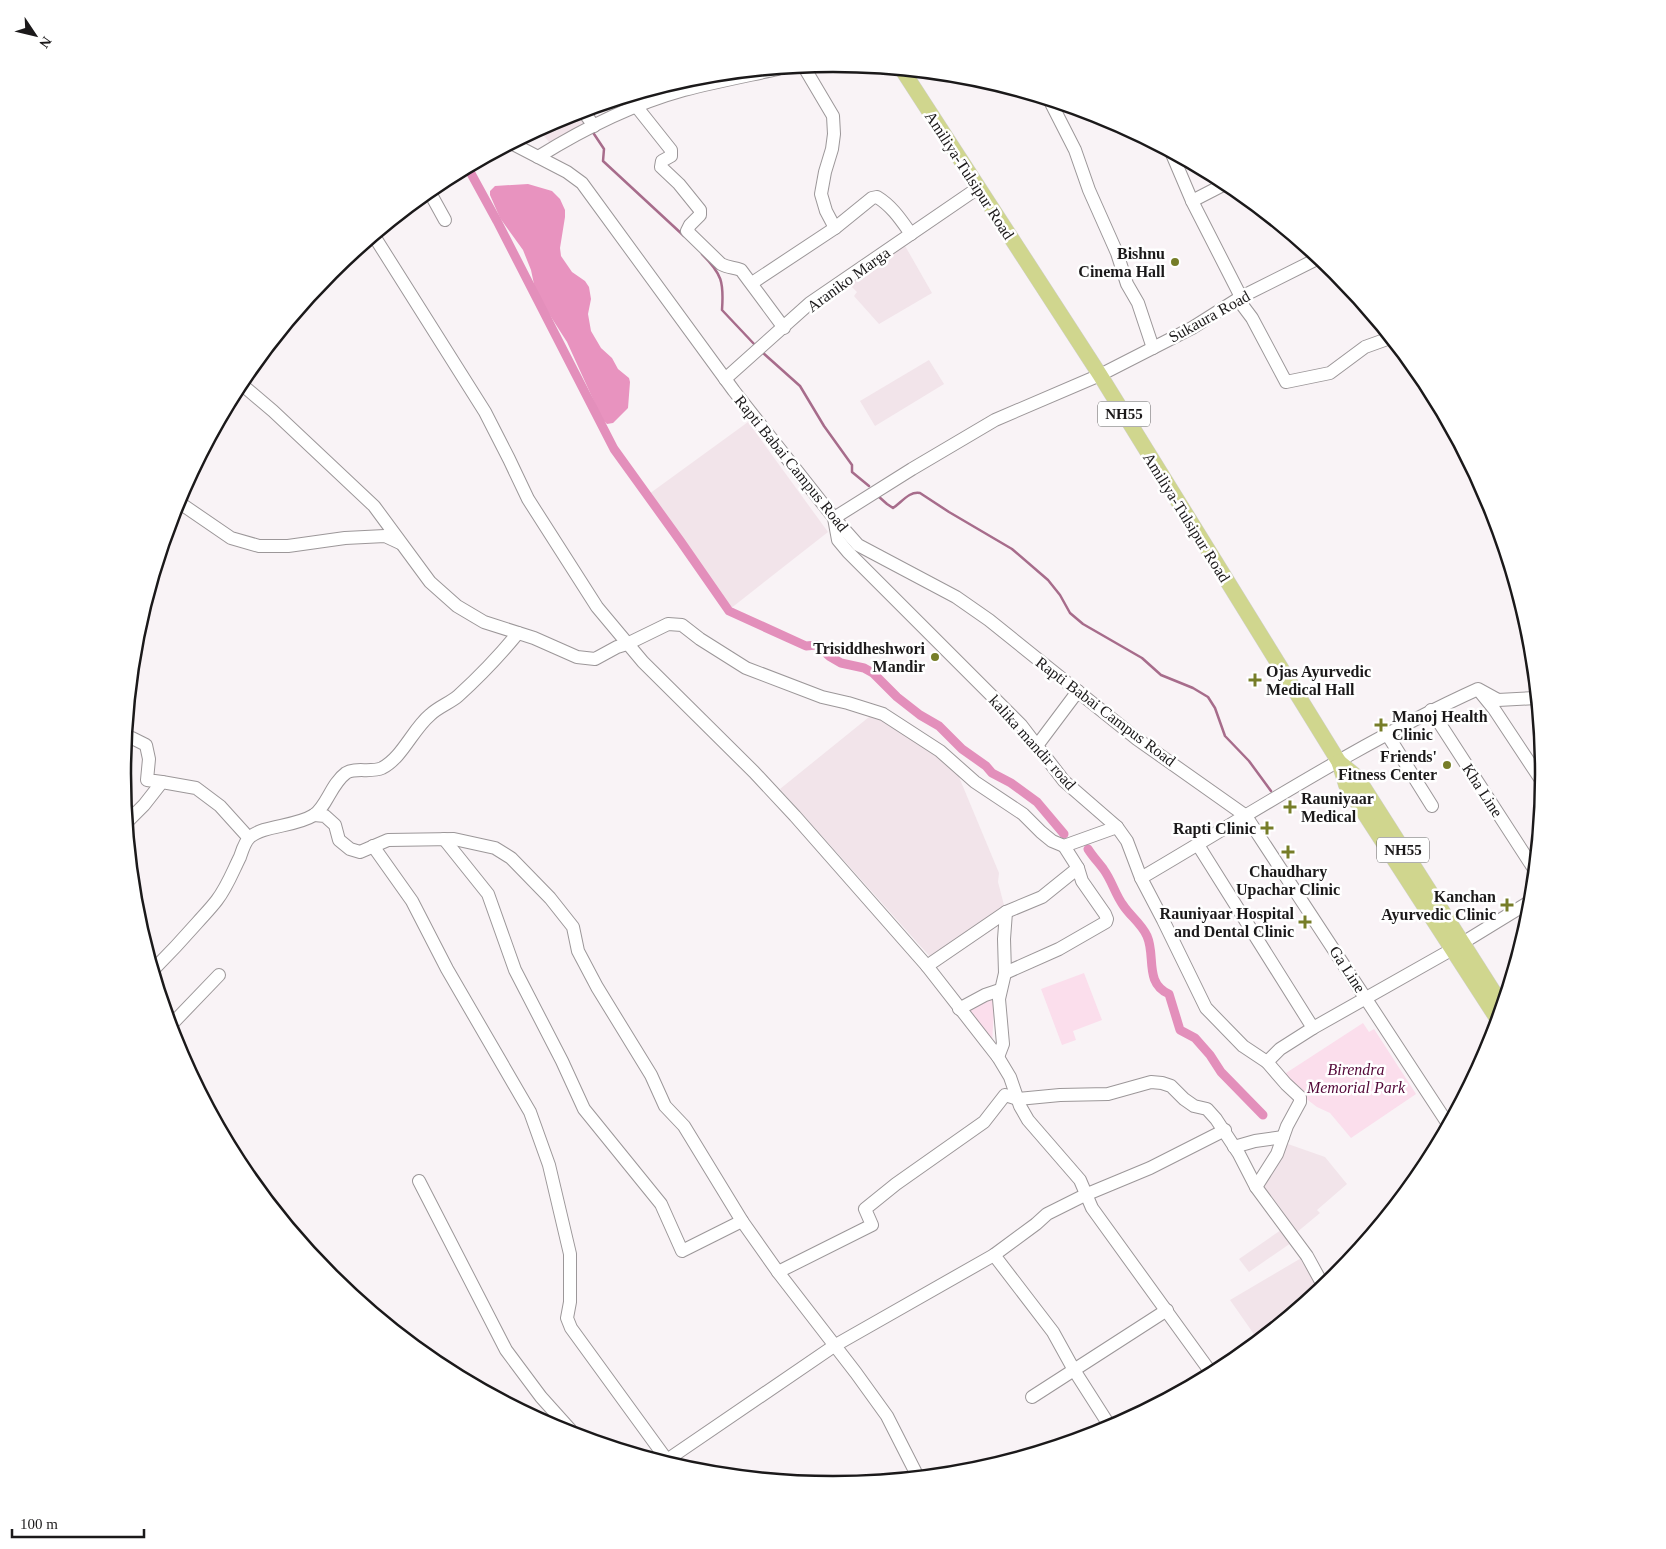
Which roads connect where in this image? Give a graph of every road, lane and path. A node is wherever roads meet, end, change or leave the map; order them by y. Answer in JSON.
{"nodes":[{"id":1,"x":808,"y":73,"type":"edge"},
{"id":2,"x":907,"y":77,"type":"edge"},
{"id":3,"x":667,"y":92,"type":"edge"},
{"id":4,"x":636,"y":106,"type":"junction"},
{"id":5,"x":1054,"y":108,"type":"edge"},
{"id":6,"x":587,"y":117,"type":"edge"},
{"id":7,"x":594,"y":126,"type":"junction"},
{"id":8,"x":519,"y":147,"type":"edge"},
{"id":9,"x":538,"y":157,"type":"junction"},
{"id":10,"x":1176,"y":163,"type":"edge"},
{"id":11,"x":978,"y":188,"type":"junction"},
{"id":12,"x":1218,"y":188,"type":"edge"},
{"id":13,"x":433,"y":198,"type":"edge"},
{"id":14,"x":1192,"y":201,"type":"junction"},
{"id":15,"x":445,"y":220,"type":"dead end"},
{"id":16,"x":836,"y":228,"type":"junction"},
{"id":17,"x":911,"y":234,"type":"junction"},
{"id":18,"x":377,"y":241,"type":"edge"},
{"id":19,"x":1312,"y":262,"type":"edge"},
{"id":20,"x":752,"y":283,"type":"junction"},
{"id":21,"x":1241,"y":297,"type":"junction"},
{"id":22,"x":784,"y":328,"type":"junction"},
{"id":23,"x":1384,"y":340,"type":"edge"},
{"id":24,"x":1153,"y":348,"type":"junction"},
{"id":25,"x":1100,"y":375,"type":"junction"},
{"id":26,"x":725,"y":379,"type":"junction"},
{"id":27,"x":246,"y":388,"type":"edge"},
{"id":28,"x":184,"y":506,"type":"edge"},
{"id":29,"x":834,"y":518,"type":"junction"},
{"id":30,"x":402,"y":544,"type":"junction"},
{"id":31,"x":518,"y":633,"type":"junction"},
{"id":32,"x":627,"y":644,"type":"junction"},
{"id":33,"x":1478,"y":689,"type":"junction"},
{"id":34,"x":1078,"y":691,"type":"junction"},
{"id":35,"x":1530,"y":698,"type":"edge"},
{"id":36,"x":1431,"y":710,"type":"junction"},
{"id":37,"x":1387,"y":734,"type":"junction"},
{"id":38,"x":133,"y":738,"type":"edge"},
{"id":39,"x":1036,"y":747,"type":"junction"},
{"id":40,"x":1339,"y":762,"type":"junction"},
{"id":41,"x":1535,"y":772,"type":"edge"},
{"id":42,"x":162,"y":782,"type":"junction"},
{"id":43,"x":1432,"y":806,"type":"dead end"},
{"id":44,"x":314,"y":815,"type":"junction"},
{"id":45,"x":133,"y":816,"type":"edge"},
{"id":46,"x":1246,"y":816,"type":"junction"},
{"id":47,"x":1117,"y":826,"type":"junction"},
{"id":48,"x":248,"y":838,"type":"junction"},
{"id":49,"x":444,"y":839,"type":"junction"},
{"id":50,"x":1198,"y":845,"type":"junction"},
{"id":51,"x":373,"y":846,"type":"junction"},
{"id":52,"x":1064,"y":846,"type":"junction"},
{"id":53,"x":1529,"y":862,"type":"edge"},
{"id":54,"x":1078,"y":868,"type":"junction"},
{"id":55,"x":1141,"y":878,"type":"junction"},
{"id":56,"x":1523,"y":906,"type":"edge"},
{"id":57,"x":1006,"y":912,"type":"junction"},
{"id":58,"x":1456,"y":946,"type":"junction"},
{"id":59,"x":158,"y":965,"type":"edge"},
{"id":60,"x":927,"y":966,"type":"junction"},
{"id":61,"x":1005,"y":973,"type":"junction"},
{"id":62,"x":219,"y":975,"type":"dead end"},
{"id":63,"x":1000,"y":990,"type":"junction"},
{"id":64,"x":1366,"y":998,"type":"junction"},
{"id":65,"x":1498,"y":1000,"type":"edge"},
{"id":66,"x":959,"y":1009,"type":"junction"},
{"id":67,"x":1494,"y":1012,"type":"edge"},
{"id":68,"x":176,"y":1020,"type":"edge"},
{"id":69,"x":1313,"y":1028,"type":"junction"},
{"id":70,"x":998,"y":1057,"type":"junction"},
{"id":71,"x":1267,"y":1062,"type":"junction"},
{"id":72,"x":1018,"y":1099,"type":"junction"},
{"id":73,"x":1445,"y":1119,"type":"edge"},
{"id":74,"x":1225,"y":1130,"type":"junction"},
{"id":75,"x":1283,"y":1137,"type":"junction"},
{"id":76,"x":1234,"y":1147,"type":"junction"},
{"id":77,"x":418,"y":1181,"type":"dead end"},
{"id":78,"x":1256,"y":1187,"type":"junction"},
{"id":79,"x":1085,"y":1195,"type":"junction"},
{"id":80,"x":742,"y":1221,"type":"junction"},
{"id":81,"x":994,"y":1255,"type":"junction"},
{"id":82,"x":778,"y":1272,"type":"junction"},
{"id":83,"x":1320,"y":1280,"type":"edge"},
{"id":84,"x":1167,"y":1310,"type":"junction"},
{"id":85,"x":834,"y":1346,"type":"junction"},
{"id":86,"x":1207,"y":1368,"type":"edge"},
{"id":87,"x":1074,"y":1370,"type":"junction"},
{"id":88,"x":1032,"y":1397,"type":"dead end"},
{"id":89,"x":1106,"y":1421,"type":"edge"},
{"id":90,"x":565,"y":1423,"type":"edge"},
{"id":91,"x":662,"y":1455,"type":"edge"},
{"id":92,"x":671,"y":1457,"type":"edge"},
{"id":93,"x":915,"y":1471,"type":"edge"}],
"edges":[{"from":1,"to":16,"type":"street"},
{"from":2,"to":11,"type":"main road","name":"Amiliya-Tulsipur Road","number":"NH55"},
{"from":3,"to":4,"type":"street"},
{"from":4,"to":7,"type":"street"},
{"from":4,"to":20,"type":"street"},
{"from":5,"to":24,"type":"street"},
{"from":6,"to":7,"type":"street"},
{"from":7,"to":9,"type":"street"},
{"from":8,"to":9,"type":"street","name":"Rapti Babai Campus Road"},
{"from":9,"to":26,"type":"street","name":"Rapti Babai Campus Road"},
{"from":10,"to":14,"type":"street"},
{"from":11,"to":17,"type":"street","name":"Araniko Marga"},
{"from":11,"to":25,"type":"main road","name":"Amiliya-Tulsipur Road","number":"NH55"},
{"from":12,"to":14,"type":"street"},
{"from":13,"to":15,"type":"street"},
{"from":14,"to":21,"type":"street"},
{"from":16,"to":17,"type":"street"},
{"from":16,"to":20,"type":"street"},
{"from":17,"to":22,"type":"street","name":"Araniko Marga"},
{"from":18,"to":32,"type":"street"},
{"from":19,"to":21,"type":"street","name":"Sukaura Road"},
{"from":20,"to":22,"type":"street"},
{"from":21,"to":23,"type":"street"},
{"from":21,"to":24,"type":"street","name":"Sukaura Road"},
{"from":22,"to":26,"type":"street","name":"Araniko Marga"},
{"from":24,"to":25,"type":"street","name":"Sukaura Road"},
{"from":25,"to":29,"type":"street","name":"Sukaura Road"},
{"from":25,"to":40,"type":"main road","name":"Amiliya-Tulsipur Road","number":"NH55"},
{"from":26,"to":29,"type":"street","name":"Rapti Babai Campus Road"},
{"from":27,"to":30,"type":"street"},
{"from":28,"to":30,"type":"street"},
{"from":29,"to":34,"type":"street","name":"Rapti Babai Campus Road"},
{"from":29,"to":39,"type":"street","name":"kalika mandir road"},
{"from":30,"to":31,"type":"street"},
{"from":31,"to":32,"type":"street"},
{"from":31,"to":44,"type":"street"},
{"from":32,"to":52,"type":"street"},
{"from":32,"to":60,"type":"street"},
{"from":33,"to":35,"type":"street"},
{"from":33,"to":36,"type":"street"},
{"from":33,"to":41,"type":"street"},
{"from":34,"to":39,"type":"street"},
{"from":34,"to":46,"type":"street","name":"Rapti Babai Campus Road"},
{"from":36,"to":37,"type":"street"},
{"from":36,"to":53,"type":"street","name":"Kha Line"},
{"from":37,"to":40,"type":"street"},
{"from":37,"to":43,"type":"street"},
{"from":38,"to":42,"type":"street"},
{"from":39,"to":47,"type":"street","name":"kalika mandir road"},
{"from":40,"to":46,"type":"street"},
{"from":40,"to":58,"type":"main road","number":"NH55"},
{"from":42,"to":45,"type":"street"},
{"from":42,"to":48,"type":"street"},
{"from":44,"to":48,"type":"street"},
{"from":44,"to":51,"type":"street"},
{"from":46,"to":50,"type":"street"},
{"from":46,"to":64,"type":"street","name":"Ga Line"},
{"from":47,"to":52,"type":"street"},
{"from":47,"to":55,"type":"street","name":"kalika mandir road"},
{"from":48,"to":59,"type":"street"},
{"from":49,"to":51,"type":"street"},
{"from":49,"to":80,"type":"street"},
{"from":49,"to":80,"type":"street"},
{"from":50,"to":55,"type":"street"},
{"from":50,"to":69,"type":"street"},
{"from":51,"to":91,"type":"street"},
{"from":52,"to":54,"type":"street"},
{"from":54,"to":57,"type":"street"},
{"from":54,"to":61,"type":"street"},
{"from":55,"to":71,"type":"street","name":"kalika mandir road"},
{"from":56,"to":58,"type":"street"},
{"from":57,"to":60,"type":"street"},
{"from":57,"to":61,"type":"street"},
{"from":58,"to":64,"type":"street"},
{"from":58,"to":65,"type":"main road","number":"NH55"},
{"from":58,"to":67,"type":"main road","number":"NH55"},
{"from":60,"to":66,"type":"street"},
{"from":61,"to":63,"type":"street"},
{"from":62,"to":68,"type":"street"},
{"from":63,"to":66,"type":"street"},
{"from":63,"to":70,"type":"street"},
{"from":64,"to":69,"type":"street"},
{"from":64,"to":73,"type":"street","name":"Ga Line"},
{"from":66,"to":70,"type":"street"},
{"from":69,"to":71,"type":"street"},
{"from":70,"to":72,"type":"street"},
{"from":71,"to":75,"type":"street","name":"kalika mandir road"},
{"from":72,"to":74,"type":"street"},
{"from":72,"to":79,"type":"street"},
{"from":72,"to":82,"type":"street"},
{"from":74,"to":76,"type":"street"},
{"from":74,"to":79,"type":"street"},
{"from":75,"to":76,"type":"street"},
{"from":75,"to":78,"type":"street"},
{"from":76,"to":78,"type":"street"},
{"from":77,"to":90,"type":"street"},
{"from":78,"to":83,"type":"street"},
{"from":79,"to":81,"type":"street"},
{"from":79,"to":84,"type":"street"},
{"from":80,"to":82,"type":"street"},
{"from":81,"to":85,"type":"street"},
{"from":81,"to":87,"type":"street"},
{"from":82,"to":85,"type":"street"},
{"from":84,"to":86,"type":"street"},
{"from":84,"to":87,"type":"street"},
{"from":85,"to":92,"type":"street"},
{"from":85,"to":93,"type":"street"},
{"from":87,"to":88,"type":"street"},
{"from":87,"to":89,"type":"street"}]}
